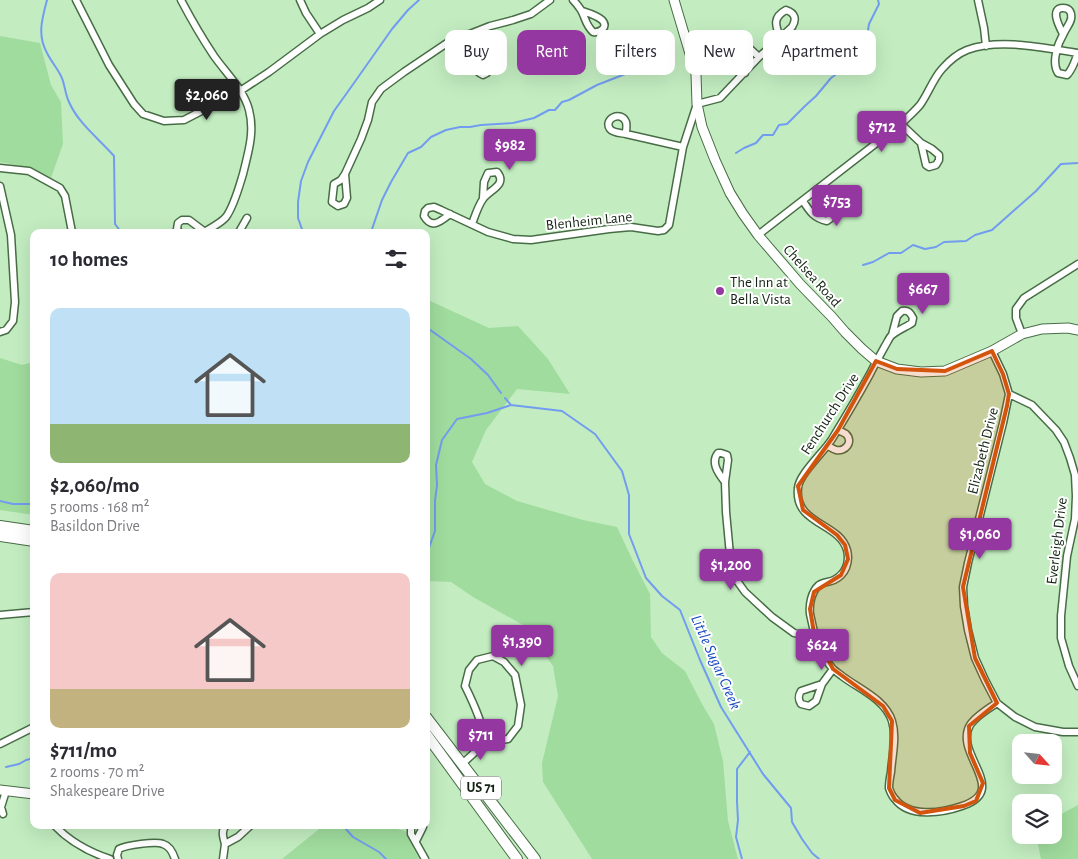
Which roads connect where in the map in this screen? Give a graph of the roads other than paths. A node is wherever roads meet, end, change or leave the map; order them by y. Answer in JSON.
{"nodes":[{"id":1,"x":76,"y":0,"type":"edge"},
{"id":2,"x":181,"y":0,"type":"edge"},
{"id":3,"x":300,"y":0,"type":"edge"},
{"id":4,"x":380,"y":0,"type":"edge"},
{"id":5,"x":550,"y":0,"type":"edge"},
{"id":6,"x":573,"y":0,"type":"edge"},
{"id":7,"x":674,"y":0,"type":"edge"},
{"id":8,"x":978,"y":0,"type":"edge"},
{"id":9,"x":582,"y":11,"type":"dead end"},
{"id":10,"x":480,"y":30,"type":"edge"},
{"id":11,"x":320,"y":34,"type":"junction"},
{"id":12,"x":1063,"y":34,"type":"dead end"},
{"id":13,"x":445,"y":44,"type":"edge"},
{"id":14,"x":986,"y":46,"type":"junction"},
{"id":15,"x":1057,"y":50,"type":"junction"},
{"id":16,"x":753,"y":52,"type":"edge"},
{"id":17,"x":763,"y":53,"type":"edge"},
{"id":18,"x":1078,"y":53,"type":"edge"},
{"id":19,"x":759,"y":57,"type":"junction"},
{"id":20,"x":753,"y":64,"type":"edge"},
{"id":21,"x":743,"y":75,"type":"edge"},
{"id":22,"x":240,"y":90,"type":"junction"},
{"id":23,"x":697,"y":104,"type":"junction"},
{"id":24,"x":901,"y":124,"type":"junction"},
{"id":25,"x":626,"y":134,"type":"dead end"},
{"id":26,"x":921,"y":143,"type":"dead end"},
{"id":27,"x":683,"y":147,"type":"junction"},
{"id":28,"x":0,"y":168,"type":"edge"},
{"id":29,"x":345,"y":174,"type":"dead end"},
{"id":30,"x":0,"y":186,"type":"edge"},
{"id":31,"x":820,"y":187,"type":"junction"},
{"id":32,"x":483,"y":198,"type":"dead end"},
{"id":33,"x":803,"y":201,"type":"junction"},
{"id":34,"x":450,"y":214,"type":"dead end"},
{"id":35,"x":248,"y":218,"type":"dead end"},
{"id":36,"x":472,"y":224,"type":"junction"},
{"id":37,"x":71,"y":229,"type":"edge"},
{"id":38,"x":177,"y":229,"type":"edge"},
{"id":39,"x":201,"y":229,"type":"edge"},
{"id":40,"x":209,"y":229,"type":"edge"},
{"id":41,"x":241,"y":229,"type":"edge"},
{"id":42,"x":758,"y":235,"type":"junction"},
{"id":43,"x":1078,"y":264,"type":"edge"},
{"id":44,"x":1078,"y":330,"type":"edge"},
{"id":45,"x":0,"y":332,"type":"edge"},
{"id":46,"x":1022,"y":334,"type":"junction"},
{"id":47,"x":892,"y":336,"type":"dead end"},
{"id":48,"x":992,"y":351,"type":"junction"},
{"id":49,"x":876,"y":361,"type":"junction"},
{"id":50,"x":1009,"y":394,"type":"junction"},
{"id":51,"x":838,"y":430,"type":"junction"},
{"id":52,"x":828,"y":446,"type":"junction"},
{"id":53,"x":725,"y":482,"type":"dead end"},
{"id":54,"x":0,"y":526,"type":"edge"},
{"id":55,"x":30,"y":530,"type":"edge"},
{"id":56,"x":0,"y":536,"type":"edge"},
{"id":57,"x":30,"y":540,"type":"edge"},
{"id":58,"x":30,"y":612,"type":"edge"},
{"id":59,"x":0,"y":615,"type":"edge"},
{"id":60,"x":814,"y":633,"type":"junction"},
{"id":61,"x":833,"y":670,"type":"junction"},
{"id":62,"x":822,"y":684,"type":"dead end"},
{"id":63,"x":1078,"y":686,"type":"edge"},
{"id":64,"x":997,"y":703,"type":"junction"},
{"id":65,"x":430,"y":722,"type":"edge"},
{"id":66,"x":30,"y":729,"type":"edge"},
{"id":67,"x":1078,"y":732,"type":"edge"},
{"id":68,"x":430,"y":739,"type":"edge"},
{"id":69,"x":486,"y":742,"type":"junction"},
{"id":70,"x":0,"y":744,"type":"edge"},
{"id":71,"x":462,"y":764,"type":"junction"},
{"id":72,"x":3,"y":790,"type":"edge"},
{"id":73,"x":30,"y":793,"type":"edge"},
{"id":74,"x":3,"y":814,"type":"dead end"},
{"id":75,"x":59,"y":829,"type":"edge"},
{"id":76,"x":224,"y":829,"type":"edge"},
{"id":77,"x":247,"y":829,"type":"edge"},
{"id":78,"x":411,"y":829,"type":"edge"},
{"id":79,"x":422,"y":829,"type":"edge"},
{"id":80,"x":416,"y":841,"type":"junction"},
{"id":81,"x":225,"y":844,"type":"junction"},
{"id":82,"x":110,"y":859,"type":"edge"},
{"id":83,"x":118,"y":859,"type":"edge"},
{"id":84,"x":175,"y":859,"type":"edge"},
{"id":85,"x":223,"y":859,"type":"edge"},
{"id":86,"x":425,"y":859,"type":"edge"},
{"id":87,"x":517,"y":859,"type":"edge"},
{"id":88,"x":535,"y":859,"type":"edge"}],
"edges":[{"from":1,"to":22,"type":"street"},
{"from":2,"to":22,"type":"street"},
{"from":3,"to":11,"type":"street"},
{"from":4,"to":11,"type":"street"},
{"from":5,"to":10,"type":"street"},
{"from":6,"to":9,"type":"street"},
{"from":7,"to":23,"type":"street","name":"Chelsea Road"},
{"from":8,"to":14,"type":"street"},
{"from":11,"to":22,"type":"street"},
{"from":12,"to":15,"type":"street"},
{"from":13,"to":29,"type":"street"},
{"from":14,"to":15,"type":"street"},
{"from":14,"to":24,"type":"street"},
{"from":15,"to":18,"type":"street"},
{"from":15,"to":18,"type":"street"},
{"from":16,"to":19,"type":"street"},
{"from":17,"to":19,"type":"street"},
{"from":19,"to":20,"type":"street"},
{"from":21,"to":23,"type":"street"},
{"from":22,"to":40,"type":"street"},
{"from":23,"to":27,"type":"street","name":"Blenheim Lane"},
{"from":23,"to":42,"type":"street","name":"Chelsea Road"},
{"from":24,"to":26,"type":"street"},
{"from":24,"to":31,"type":"street"},
{"from":25,"to":27,"type":"street"},
{"from":27,"to":36,"type":"street","name":"Blenheim Lane"},
{"from":28,"to":37,"type":"street"},
{"from":30,"to":45,"type":"street"},
{"from":31,"to":33,"type":"street"},
{"from":31,"to":33,"type":"street"},
{"from":32,"to":36,"type":"street"},
{"from":33,"to":42,"type":"street"},
{"from":34,"to":36,"type":"street","name":"Blenheim Lane"},
{"from":35,"to":41,"type":"street"},
{"from":38,"to":39,"type":"street"},
{"from":42,"to":49,"type":"street","name":"Chelsea Road"},
{"from":43,"to":46,"type":"street"},
{"from":44,"to":46,"type":"street","name":"Chelsea Road"},
{"from":46,"to":48,"type":"street","name":"Chelsea Road"},
{"from":47,"to":49,"type":"street","name":"Fenchurch Drive"},
{"from":48,"to":49,"type":"street","name":"Chelsea Road"},
{"from":48,"to":50,"type":"street","name":"Elizabeth Drive"},
{"from":49,"to":51,"type":"street","name":"Fenchurch Drive"},
{"from":50,"to":63,"type":"street","name":"Everleigh Drive"},
{"from":50,"to":64,"type":"street","name":"Elizabeth Drive"},
{"from":51,"to":52,"type":"street","name":"Fenchurch Drive"},
{"from":51,"to":52,"type":"street"},
{"from":52,"to":60,"type":"street","name":"Fenchurch Drive"},
{"from":53,"to":60,"type":"street"},
{"from":54,"to":55,"type":"main road"},
{"from":56,"to":57,"type":"main road"},
{"from":58,"to":59,"type":"street"},
{"from":60,"to":61,"type":"street","name":"Fenchurch Drive"},
{"from":61,"to":62,"type":"street"},
{"from":61,"to":64,"type":"street","name":"Fenchurch Drive"},
{"from":64,"to":67,"type":"street","name":"Elizabeth Drive"},
{"from":65,"to":71,"type":"main road","number":"US 71"},
{"from":66,"to":70,"type":"street"},
{"from":68,"to":87,"type":"main road","number":"US 71"},
{"from":69,"to":69,"type":"street"},
{"from":69,"to":71,"type":"street"},
{"from":71,"to":88,"type":"main road","number":"US 71"},
{"from":72,"to":73,"type":"street"},
{"from":72,"to":74,"type":"street"},
{"from":75,"to":82,"type":"street"},
{"from":76,"to":81,"type":"street"},
{"from":77,"to":81,"type":"street"},
{"from":78,"to":80,"type":"street"},
{"from":79,"to":80,"type":"street"},
{"from":80,"to":86,"type":"street"},
{"from":81,"to":85,"type":"street"},
{"from":83,"to":84,"type":"street"}]}
